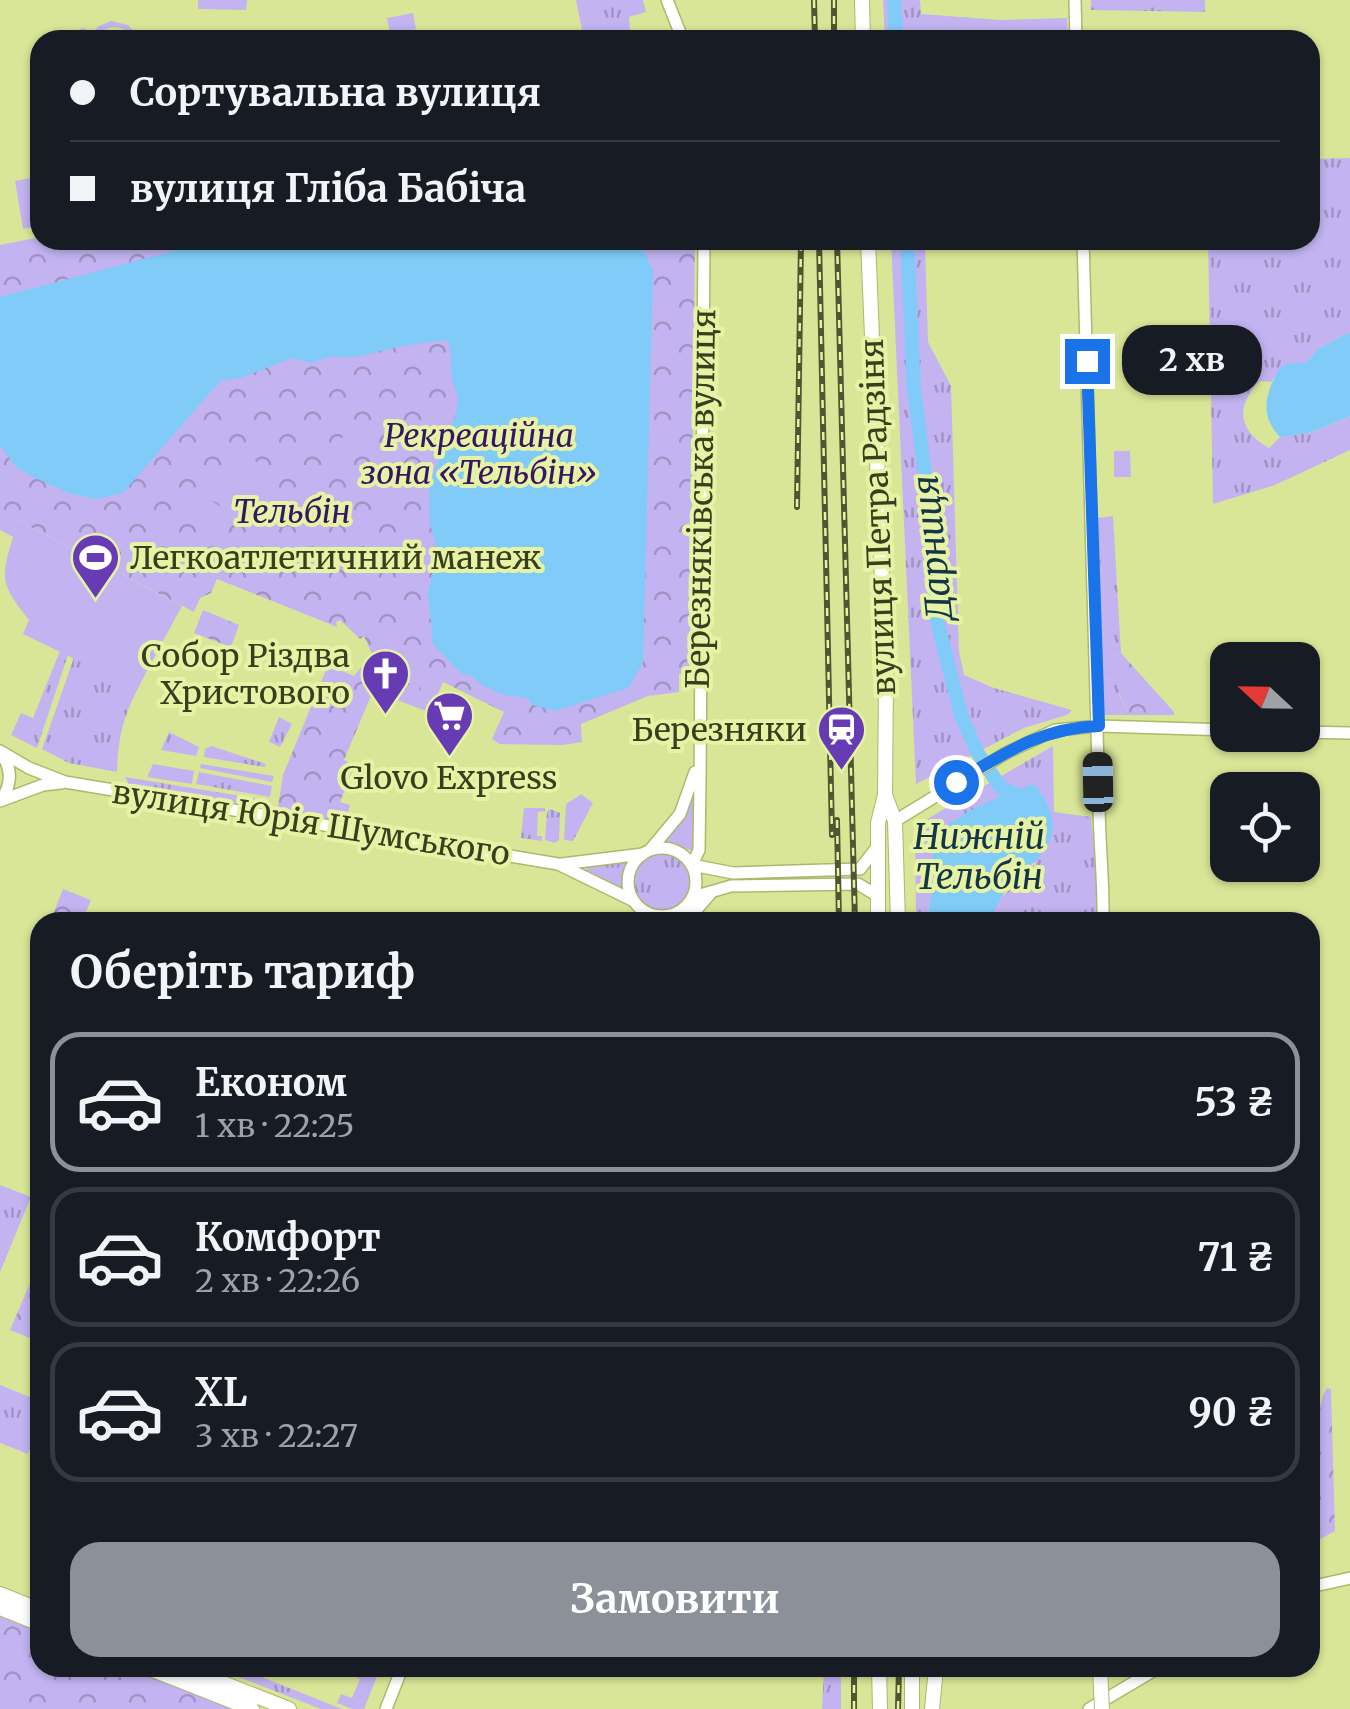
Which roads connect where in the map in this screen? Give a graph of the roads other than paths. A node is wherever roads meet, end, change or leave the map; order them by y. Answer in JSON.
{"nodes":[{"id":1,"x":668,"y":0,"type":"edge"},
{"id":2,"x":862,"y":0,"type":"edge"},
{"id":3,"x":1075,"y":0,"type":"edge"},
{"id":4,"x":679,"y":30,"type":"edge"},
{"id":5,"x":863,"y":30,"type":"edge"},
{"id":6,"x":1076,"y":30,"type":"edge"},
{"id":7,"x":704,"y":250,"type":"edge"},
{"id":8,"x":868,"y":250,"type":"edge"},
{"id":9,"x":1082,"y":250,"type":"edge"},
{"id":10,"x":1099,"y":726,"type":"junction"},
{"id":11,"x":1210,"y":729,"type":"edge"},
{"id":12,"x":1320,"y":732,"type":"edge"},
{"id":13,"x":1350,"y":733,"type":"edge"},
{"id":14,"x":0,"y":751,"type":"edge"},
{"id":15,"x":698,"y":758,"type":"junction"},
{"id":16,"x":65,"y":782,"type":"junction"},
{"id":17,"x":886,"y":795,"type":"junction"},
{"id":18,"x":0,"y":801,"type":"edge"},
{"id":19,"x":895,"y":821,"type":"junction"},
{"id":20,"x":878,"y":846,"type":"junction"},
{"id":21,"x":699,"y":850,"type":"junction"},
{"id":22,"x":647,"y":852,"type":"junction"},
{"id":23,"x":558,"y":864,"type":"junction"},
{"id":24,"x":692,"y":866,"type":"junction"},
{"id":25,"x":724,"y":872,"type":"junction"},
{"id":26,"x":719,"y":888,"type":"junction"},
{"id":27,"x":878,"y":896,"type":"junction"},
{"id":28,"x":693,"y":898,"type":"junction"},
{"id":29,"x":637,"y":904,"type":"junction"},
{"id":30,"x":641,"y":912,"type":"edge"},
{"id":31,"x":649,"y":912,"type":"edge"},
{"id":32,"x":676,"y":912,"type":"edge"},
{"id":33,"x":691,"y":912,"type":"edge"},
{"id":34,"x":695,"y":912,"type":"edge"},
{"id":35,"x":878,"y":912,"type":"edge"},
{"id":36,"x":898,"y":912,"type":"edge"},
{"id":37,"x":1103,"y":912,"type":"edge"},
{"id":38,"x":1350,"y":1578,"type":"edge"},
{"id":39,"x":1320,"y":1585,"type":"edge"},
{"id":40,"x":0,"y":1594,"type":"edge"},
{"id":41,"x":30,"y":1606,"type":"edge"},
{"id":42,"x":0,"y":1608,"type":"edge"},
{"id":43,"x":30,"y":1620,"type":"edge"},
{"id":44,"x":171,"y":1677,"type":"edge"},
{"id":45,"x":209,"y":1677,"type":"edge"},
{"id":46,"x":398,"y":1677,"type":"edge"},
{"id":47,"x":879,"y":1677,"type":"edge"},
{"id":48,"x":912,"y":1677,"type":"edge"},
{"id":49,"x":935,"y":1677,"type":"edge"},
{"id":50,"x":1098,"y":1677,"type":"edge"},
{"id":51,"x":1143,"y":1677,"type":"edge"},
{"id":52,"x":1096,"y":1706,"type":"edge"},
{"id":53,"x":252,"y":1709,"type":"edge"},
{"id":54,"x":289,"y":1709,"type":"edge"},
{"id":55,"x":386,"y":1709,"type":"edge"},
{"id":56,"x":880,"y":1709,"type":"edge"},
{"id":57,"x":912,"y":1709,"type":"edge"},
{"id":58,"x":932,"y":1709,"type":"edge"}],
"edges":[{"from":1,"to":4,"type":"street"},
{"from":2,"to":5,"type":"main road"},
{"from":3,"to":6,"type":"street"},
{"from":7,"to":15,"type":"street","name":"Березняківська вулиця"},
{"from":8,"to":17,"type":"main road","name":"вулиця Петра Радзіня"},
{"from":9,"to":10,"type":"street"},
{"from":10,"to":11,"type":"street"},
{"from":10,"to":19,"type":"street"},
{"from":10,"to":37,"type":"street"},
{"from":12,"to":13,"type":"street"},
{"from":14,"to":16,"type":"street","name":"вулиця Юрія Шумського"},
{"from":14,"to":18,"type":"street"},
{"from":15,"to":21,"type":"street","name":"Березняківська вулиця"},
{"from":15,"to":22,"type":"street","name":"Березняківська вулиця"},
{"from":16,"to":18,"type":"street","name":"вулиця Юрія Шумського"},
{"from":16,"to":23,"type":"street","name":"вулиця Юрія Шумського"},
{"from":17,"to":19,"type":"main road","name":"вулиця Петра Радзіня"},
{"from":17,"to":20,"type":"main road","name":"вулиця Петра Радзіня"},
{"from":19,"to":36,"type":"main road","name":"вулиця Петра Радзіня"},
{"from":20,"to":25,"type":"street"},
{"from":20,"to":27,"type":"main road","name":"вулиця Петра Радзіня"},
{"from":21,"to":24,"type":"street","name":"Березняківська вулиця"},
{"from":21,"to":25,"type":"street"},
{"from":22,"to":23,"type":"street","name":"вулиця Юрія Шумського"},
{"from":22,"to":24,"type":"street"},
{"from":22,"to":29,"type":"street"},
{"from":23,"to":29,"type":"street","name":"вулиця Юрія Шумського"},
{"from":24,"to":25,"type":"street"},
{"from":24,"to":28,"type":"street"},
{"from":26,"to":27,"type":"street"},
{"from":26,"to":28,"type":"street"},
{"from":26,"to":34,"type":"street"},
{"from":27,"to":35,"type":"main road","name":"вулиця Петра Радзіня"},
{"from":28,"to":32,"type":"street"},
{"from":28,"to":33,"type":"street"},
{"from":29,"to":30,"type":"street"},
{"from":29,"to":31,"type":"street"},
{"from":38,"to":39,"type":"street"},
{"from":40,"to":41,"type":"main road"},
{"from":42,"to":43,"type":"main road"},
{"from":44,"to":53,"type":"main road"},
{"from":45,"to":54,"type":"main road"},
{"from":46,"to":55,"type":"street"},
{"from":47,"to":56,"type":"main road"},
{"from":48,"to":57,"type":"main road"},
{"from":49,"to":58,"type":"main road"},
{"from":50,"to":52,"type":"main road","bridge":true},
{"from":51,"to":52,"type":"street"}]}
